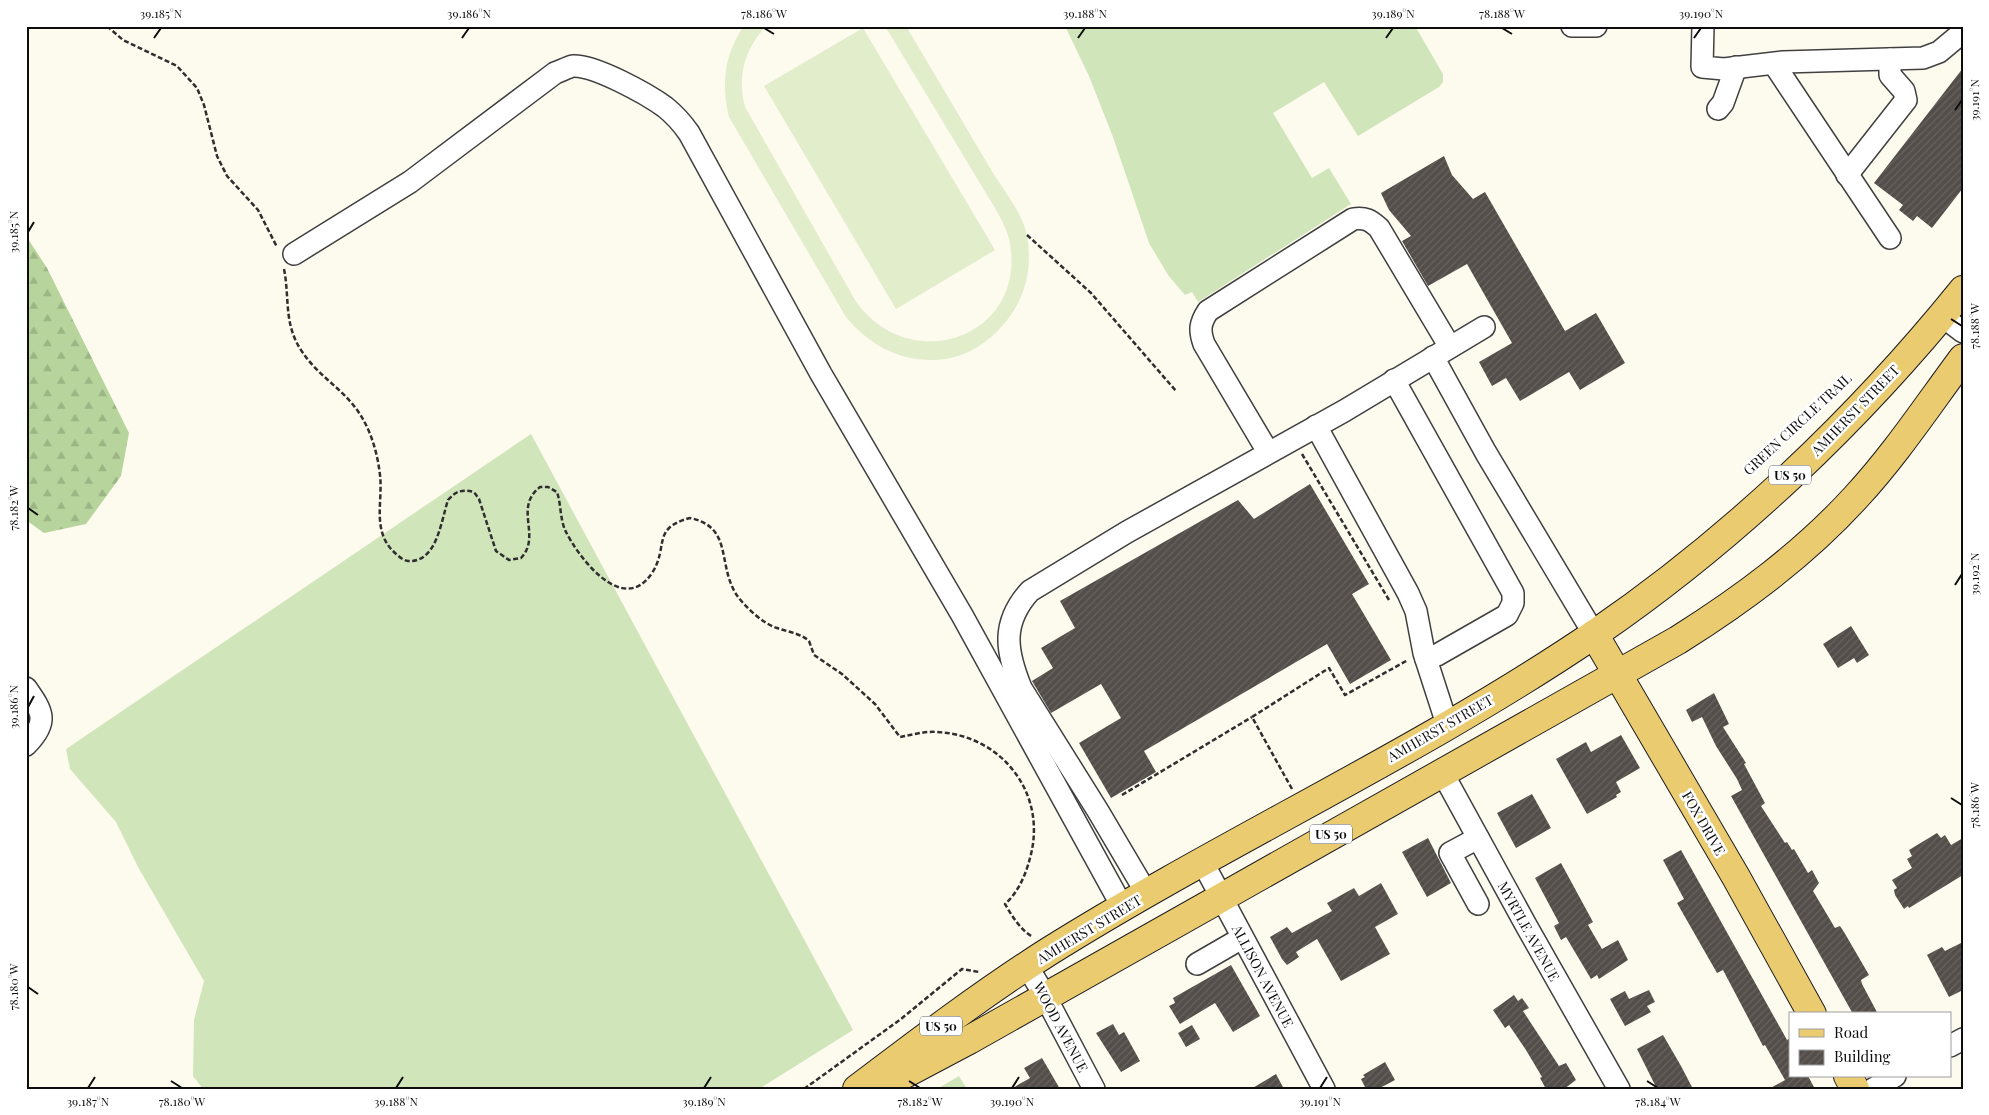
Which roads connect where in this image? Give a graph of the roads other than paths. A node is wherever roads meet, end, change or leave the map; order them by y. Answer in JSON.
{"nodes":[{"id":1,"x":1572,"y":26,"type":"edge"},
{"id":2,"x":1596,"y":26,"type":"edge"},
{"id":3,"x":1703,"y":26,"type":"edge"},
{"id":4,"x":1953,"y":26,"type":"edge"},
{"id":5,"x":1963,"y":31,"type":"edge"},
{"id":6,"x":1890,"y":59,"type":"junction"},
{"id":7,"x":1774,"y":64,"type":"junction"},
{"id":8,"x":1736,"y":68,"type":"junction"},
{"id":9,"x":1718,"y":109,"type":"dead end"},
{"id":10,"x":1847,"y":175,"type":"junction"},
{"id":11,"x":1890,"y":238,"type":"dead end"},
{"id":12,"x":286,"y":257,"type":"road end"},
{"id":13,"x":1963,"y":290,"type":"edge"},
{"id":14,"x":1952,"y":324,"type":"edge"},
{"id":15,"x":1484,"y":327,"type":"dead end"},
{"id":16,"x":1442,"y":352,"type":"junction"},
{"id":17,"x":1963,"y":358,"type":"edge"},
{"id":18,"x":1394,"y":380,"type":"junction"},
{"id":19,"x":1316,"y":426,"type":"junction"},
{"id":20,"x":1268,"y":452,"type":"junction"},
{"id":21,"x":1594,"y":634,"type":"junction"},
{"id":22,"x":1418,"y":659,"type":"junction"},
{"id":23,"x":1618,"y":674,"type":"junction"},
{"id":24,"x":26,"y":688,"type":"edge"},
{"id":25,"x":1494,"y":697,"type":"junction"},
{"id":26,"x":1447,"y":724,"type":"junction"},
{"id":27,"x":26,"y":745,"type":"edge"},
{"id":28,"x":1442,"y":772,"type":"junction"},
{"id":29,"x":1478,"y":838,"type":"junction"},
{"id":30,"x":1203,"y":863,"type":"junction"},
{"id":31,"x":1147,"y":894,"type":"junction"},
{"id":32,"x":1220,"y":897,"type":"junction"},
{"id":33,"x":1478,"y":904,"type":"dead end"},
{"id":34,"x":1123,"y":908,"type":"junction"},
{"id":35,"x":1242,"y":938,"type":"junction"},
{"id":36,"x":1116,"y":957,"type":"junction"},
{"id":37,"x":1197,"y":964,"type":"dead end"},
{"id":38,"x":1027,"y":966,"type":"junction"},
{"id":39,"x":1045,"y":996,"type":"junction"},
{"id":40,"x":1811,"y":1012,"type":"edge"},
{"id":41,"x":1892,"y":1078,"type":"edge"},
{"id":42,"x":857,"y":1089,"type":"edge"},
{"id":43,"x":876,"y":1089,"type":"edge"},
{"id":44,"x":1094,"y":1089,"type":"edge"},
{"id":45,"x":1324,"y":1089,"type":"edge"},
{"id":46,"x":1618,"y":1089,"type":"edge"},
{"id":47,"x":1873,"y":1089,"type":"edge"}],
"edges":[{"from":1,"to":2,"type":"street"},
{"from":3,"to":8,"type":"street"},
{"from":4,"to":5,"type":"street"},
{"from":5,"to":6,"type":"street"},
{"from":6,"to":7,"type":"street"},
{"from":6,"to":10,"type":"street"},
{"from":7,"to":8,"type":"street"},
{"from":7,"to":10,"type":"street"},
{"from":8,"to":9,"type":"street"},
{"from":10,"to":11,"type":"street"},
{"from":12,"to":34,"type":"street"},
{"from":13,"to":14,"type":"main road","name":"AMHERST STREET","number":"US 50"},
{"from":14,"to":21,"type":"main road","name":"AMHERST STREET","number":"US 50"},
{"from":15,"to":16,"type":"street"},
{"from":16,"to":18,"type":"street"},
{"from":16,"to":20,"type":"street"},
{"from":16,"to":21,"type":"street"},
{"from":17,"to":23,"type":"main road","number":"US 50"},
{"from":18,"to":19,"type":"street"},
{"from":18,"to":22,"type":"street"},
{"from":19,"to":20,"type":"street"},
{"from":19,"to":22,"type":"street"},
{"from":20,"to":31,"type":"street"},
{"from":21,"to":23,"type":"main road","name":"FOX DRIVE"},
{"from":21,"to":25,"type":"main road","name":"AMHERST STREET","number":"US 50"},
{"from":22,"to":26,"type":"street"},
{"from":23,"to":28,"type":"main road","number":"US 50"},
{"from":23,"to":40,"type":"main road","name":"FOX DRIVE"},
{"from":24,"to":27,"type":"street"},
{"from":25,"to":26,"type":"main road","name":"AMHERST STREET","number":"US 50"},
{"from":25,"to":28,"type":"main road"},
{"from":26,"to":30,"type":"main road","name":"AMHERST STREET","number":"US 50"},
{"from":28,"to":29,"type":"street","name":"MYRTLE AVENUE"},
{"from":28,"to":32,"type":"main road","number":"US 50"},
{"from":29,"to":33,"type":"street"},
{"from":29,"to":46,"type":"street","name":"MYRTLE AVENUE"},
{"from":30,"to":31,"type":"main road","name":"AMHERST STREET","number":"US 50"},
{"from":30,"to":32,"type":"street","name":"ALLISON AVENUE"},
{"from":31,"to":34,"type":"main road","name":"AMHERST STREET","number":"US 50"},
{"from":31,"to":36,"type":"main road"},
{"from":32,"to":35,"type":"street","name":"ALLISON AVENUE"},
{"from":32,"to":36,"type":"main road","number":"US 50"},
{"from":34,"to":38,"type":"main road","name":"AMHERST STREET","number":"US 50"},
{"from":35,"to":37,"type":"street"},
{"from":35,"to":45,"type":"street","name":"ALLISON AVENUE"},
{"from":36,"to":39,"type":"main road","number":"US 50"},
{"from":38,"to":39,"type":"street","name":"WOOD AVENUE"},
{"from":38,"to":42,"type":"main road","name":"AMHERST STREET","number":"US 50"},
{"from":39,"to":43,"type":"main road","number":"US 50"},
{"from":39,"to":44,"type":"street","name":"WOOD AVENUE"},
{"from":41,"to":47,"type":"street"}]}
